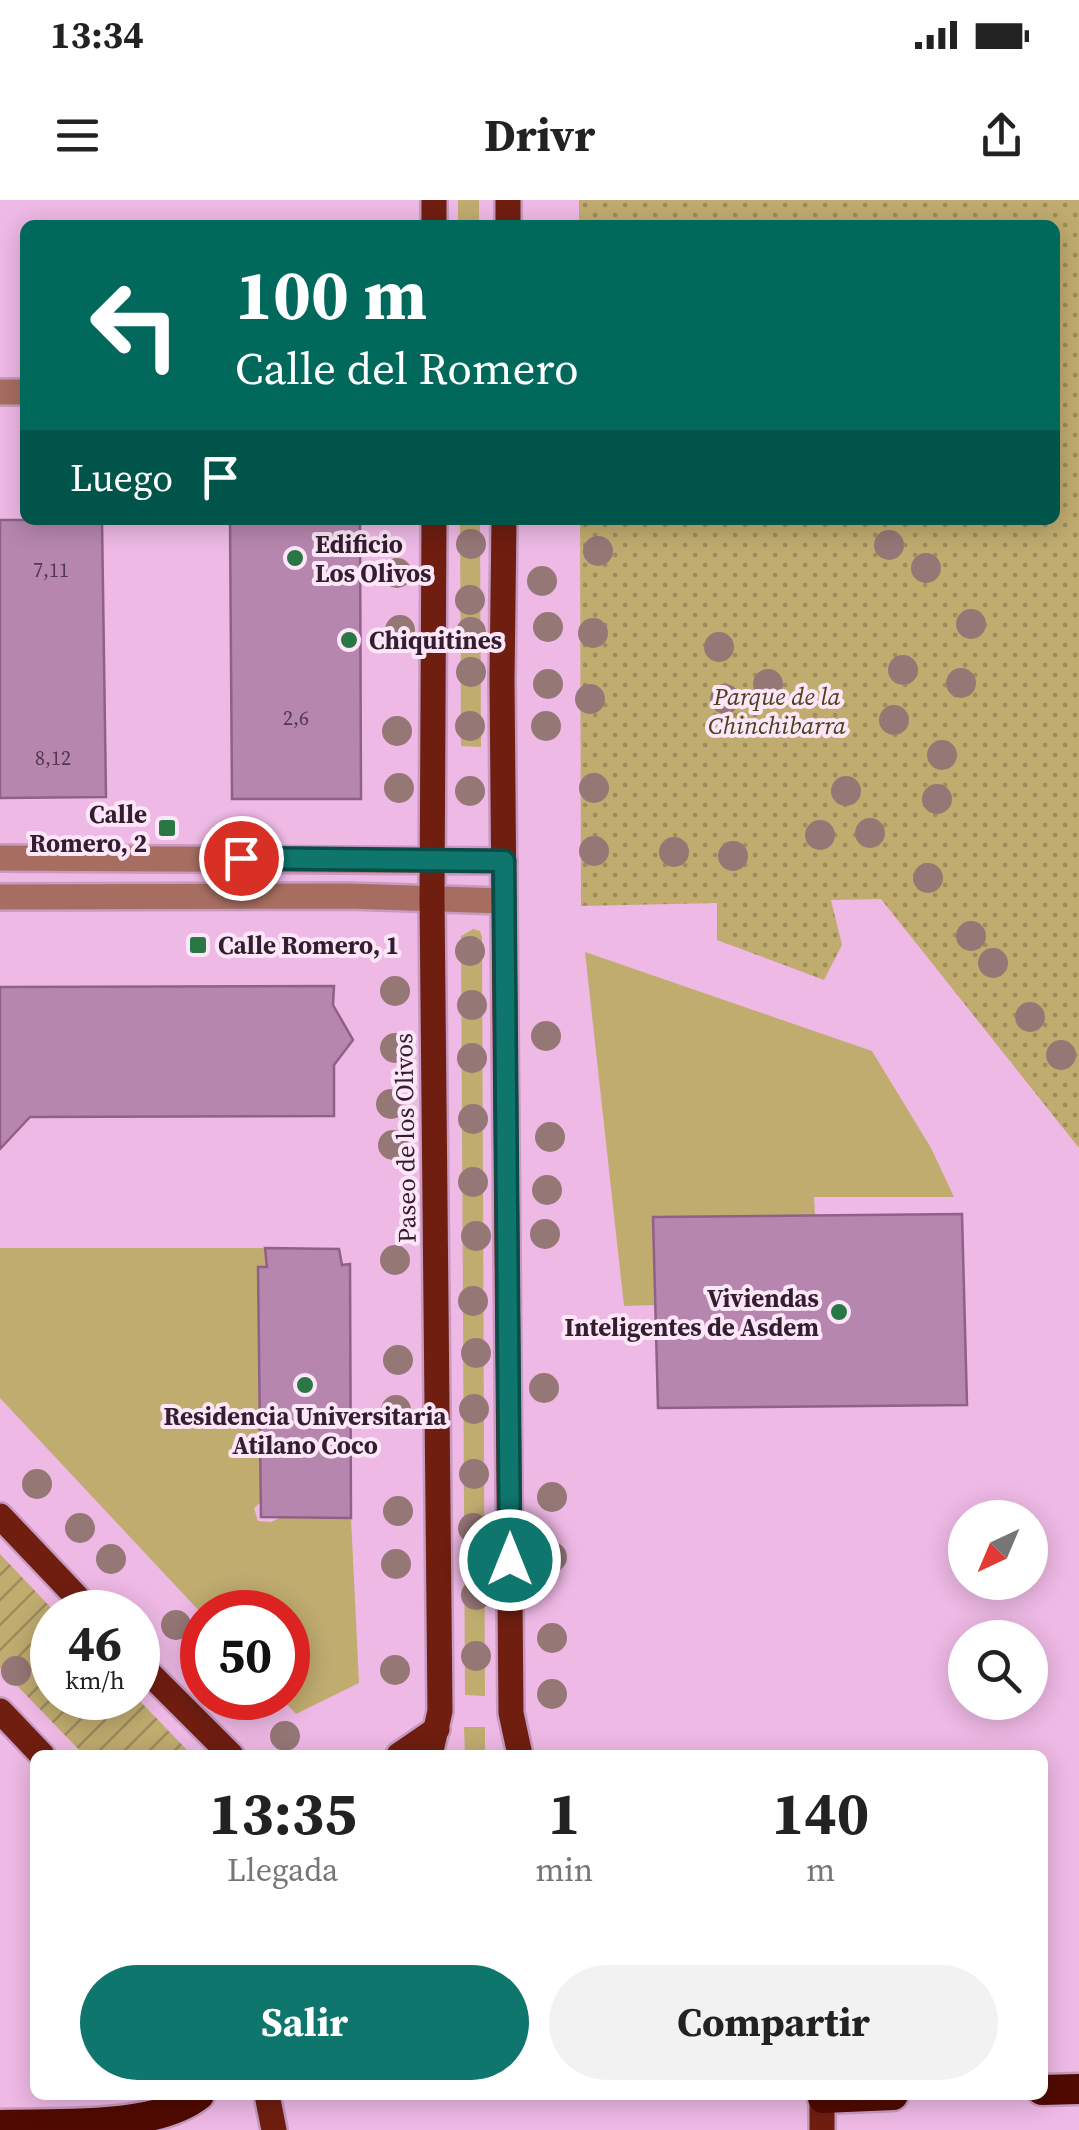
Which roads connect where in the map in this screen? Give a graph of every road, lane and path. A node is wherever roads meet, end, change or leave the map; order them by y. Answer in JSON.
{"nodes":[{"id":1,"x":434,"y":525,"type":"edge"},
{"id":2,"x":504,"y":525,"type":"edge"},
{"id":3,"x":0,"y":858,"type":"edge"},
{"id":4,"x":433,"y":861,"type":"junction"},
{"id":5,"x":504,"y":861,"type":"junction"},
{"id":6,"x":0,"y":896,"type":"edge"},
{"id":7,"x":432,"y":898,"type":"junction"},
{"id":8,"x":504,"y":901,"type":"junction"},
{"id":9,"x":0,"y":1516,"type":"edge"},
{"id":10,"x":70,"y":1590,"type":"edge"},
{"id":11,"x":160,"y":1684,"type":"edge"},
{"id":12,"x":0,"y":1710,"type":"edge"},
{"id":13,"x":438,"y":1729,"type":"junction"},
{"id":14,"x":37,"y":1750,"type":"edge"},
{"id":15,"x":226,"y":1750,"type":"edge"},
{"id":16,"x":406,"y":1750,"type":"edge"},
{"id":17,"x":432,"y":1750,"type":"edge"},
{"id":18,"x":519,"y":1750,"type":"edge"},
{"id":19,"x":1079,"y":2089,"type":"edge"},
{"id":20,"x":1048,"y":2090,"type":"edge"},
{"id":21,"x":134,"y":2100,"type":"edge"},
{"id":22,"x":194,"y":2100,"type":"edge"},
{"id":23,"x":268,"y":2100,"type":"edge"},
{"id":24,"x":823,"y":2100,"type":"edge"},
{"id":25,"x":113,"y":2121,"type":"junction"},
{"id":26,"x":0,"y":2125,"type":"edge"},
{"id":27,"x":274,"y":2130,"type":"edge"},
{"id":28,"x":822,"y":2130,"type":"edge"}],
"edges":[{"from":1,"to":4,"type":"main road","name":"Paseo de los Olivos"},
{"from":2,"to":5,"type":"main road"},
{"from":3,"to":4,"type":"street"},
{"from":4,"to":5,"type":"street"},
{"from":4,"to":7,"type":"main road","name":"Paseo de los Olivos"},
{"from":5,"to":8,"type":"main road"},
{"from":6,"to":7,"type":"street"},
{"from":7,"to":8,"type":"street"},
{"from":7,"to":13,"type":"main road","name":"Paseo de los Olivos"},
{"from":8,"to":18,"type":"main road"},
{"from":9,"to":10,"type":"main road"},
{"from":11,"to":15,"type":"main road"},
{"from":12,"to":14,"type":"main road"},
{"from":13,"to":16,"type":"main road"},
{"from":13,"to":17,"type":"main road","name":"Paseo de los Olivos"},
{"from":19,"to":20,"type":"highway"},
{"from":21,"to":25,"type":"highway"},
{"from":22,"to":25,"type":"highway"},
{"from":23,"to":27,"type":"main road"},
{"from":24,"to":28,"type":"main road"},
{"from":25,"to":26,"type":"highway"}]}
